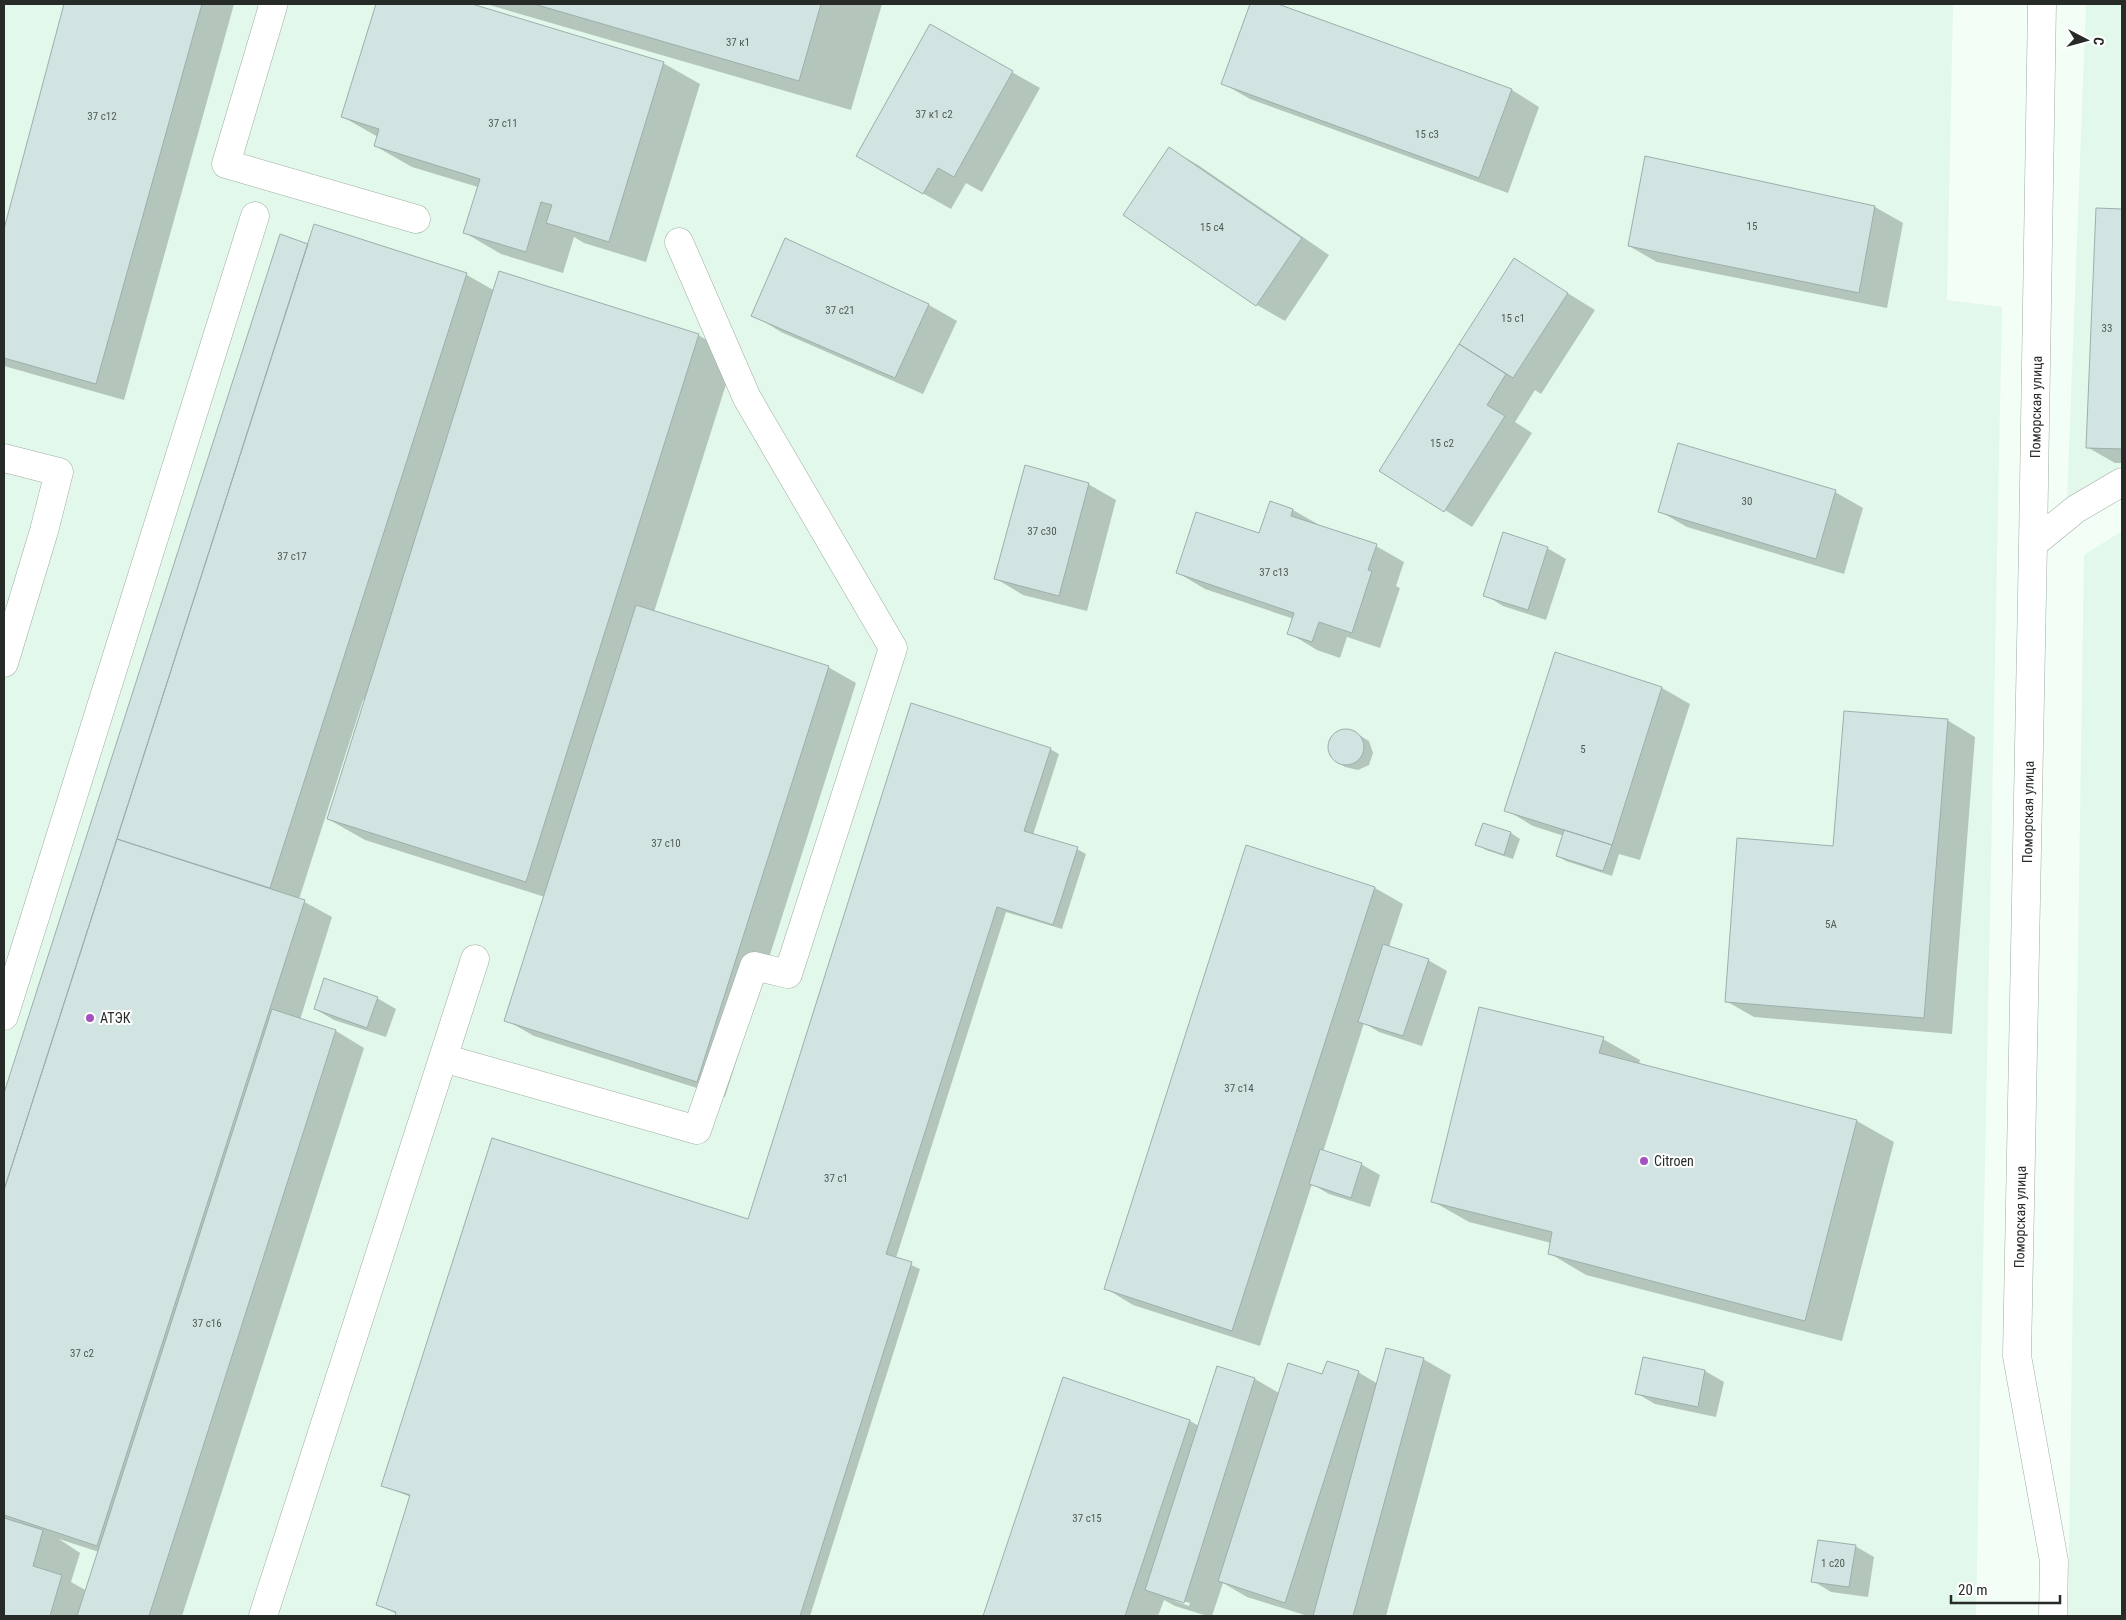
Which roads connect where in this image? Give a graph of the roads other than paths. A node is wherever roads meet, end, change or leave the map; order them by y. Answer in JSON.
{"nodes":[{"id":1,"x":272,"y":4,"type":"edge"},
{"id":2,"x":2042,"y":4,"type":"edge"},
{"id":3,"x":255,"y":216,"type":"dead end"},
{"id":4,"x":416,"y":219,"type":"dead end"},
{"id":5,"x":679,"y":242,"type":"dead end"},
{"id":6,"x":4,"y":458,"type":"edge"},
{"id":7,"x":2122,"y":482,"type":"edge"},
{"id":8,"x":2033,"y":544,"type":"junction"},
{"id":9,"x":4,"y":663,"type":"edge"},
{"id":10,"x":475,"y":959,"type":"dead end"},
{"id":11,"x":4,"y":1016,"type":"edge"},
{"id":12,"x":443,"y":1058,"type":"junction"},
{"id":13,"x":263,"y":1616,"type":"edge"},
{"id":14,"x":2053,"y":1616,"type":"edge"}],
"edges":[{"from":1,"to":4,"type":"street"},
{"from":2,"to":8,"type":"street","name":"Поморская улица"},
{"from":3,"to":11,"type":"street"},
{"from":5,"to":12,"type":"street"},
{"from":6,"to":9,"type":"street"},
{"from":7,"to":8,"type":"street"},
{"from":8,"to":14,"type":"street","name":"Поморская улица"},
{"from":10,"to":12,"type":"street"},
{"from":12,"to":13,"type":"street"}]}
